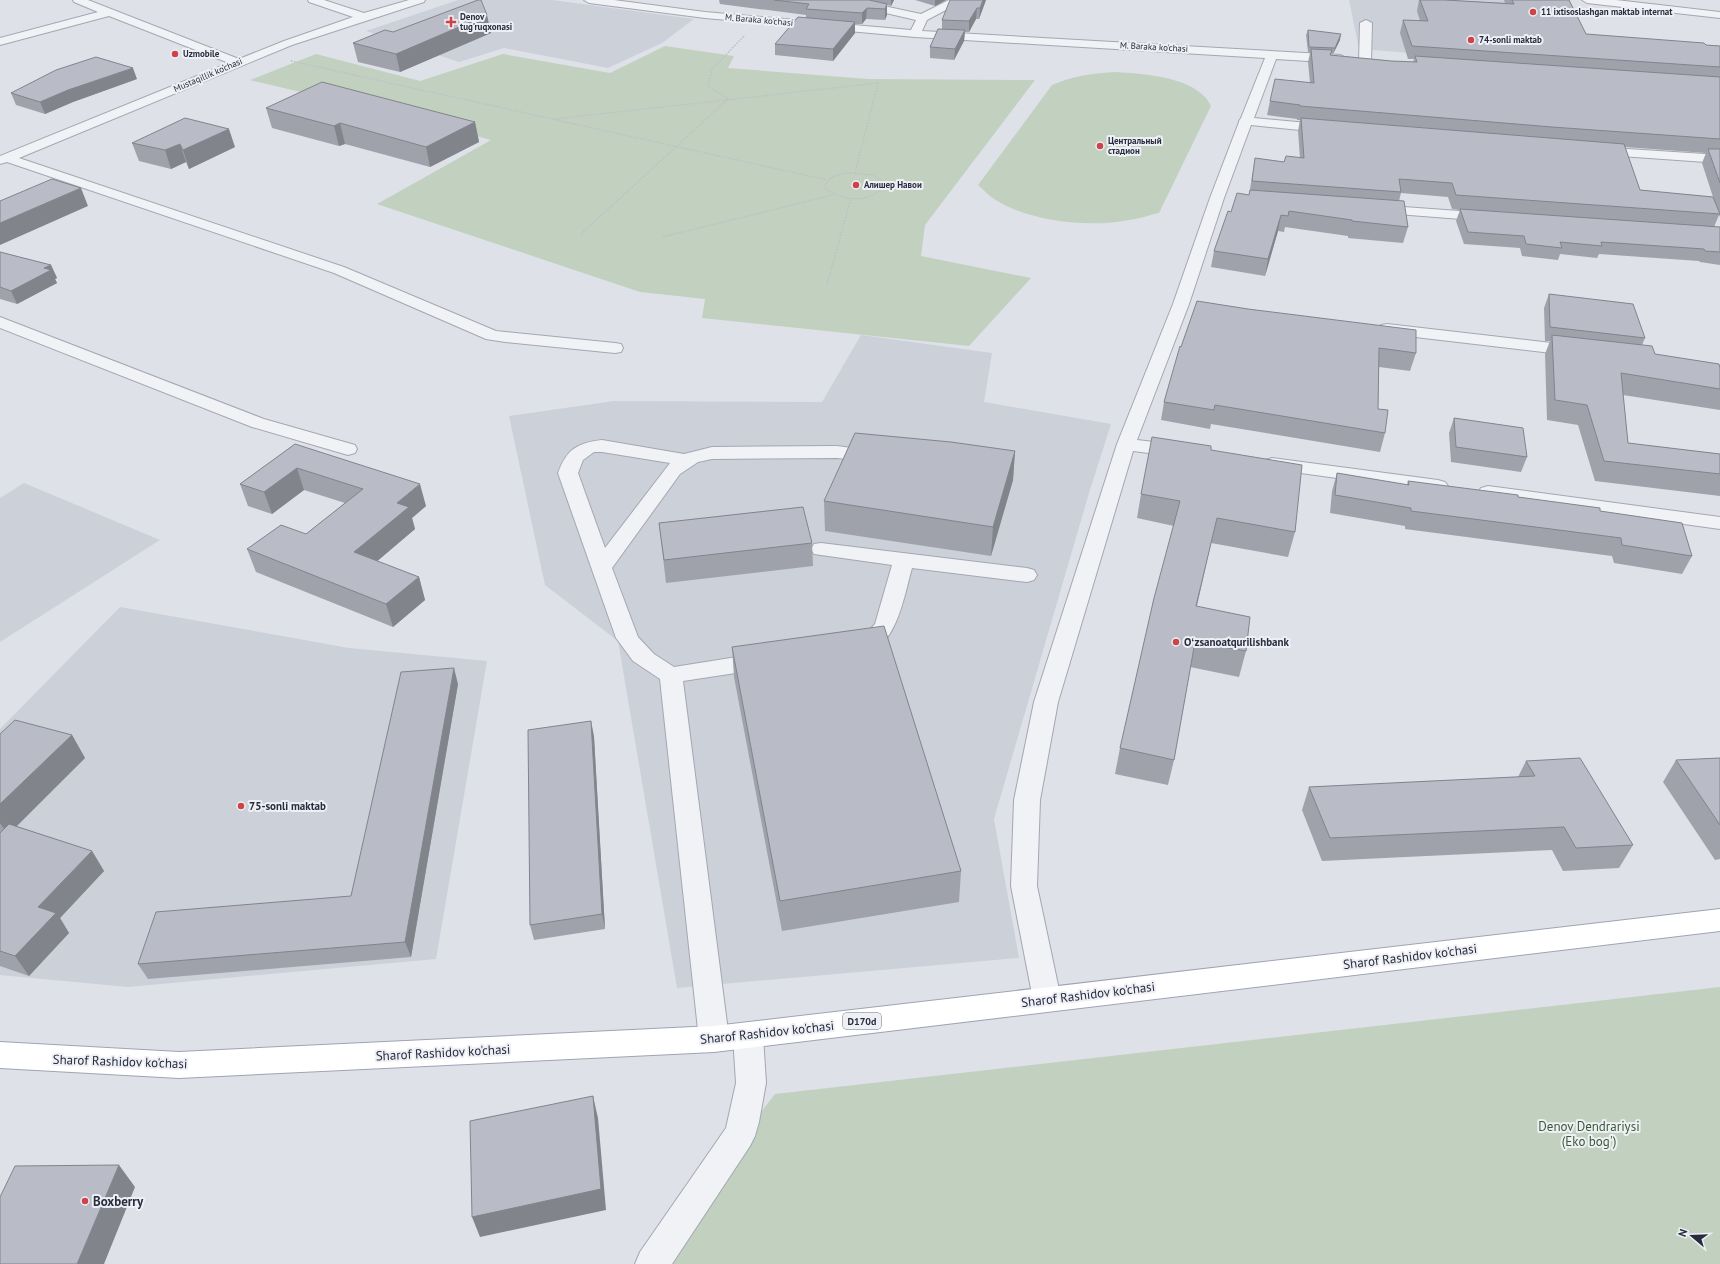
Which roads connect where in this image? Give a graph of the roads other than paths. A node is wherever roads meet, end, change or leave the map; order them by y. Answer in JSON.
{"nodes":[{"id":1,"x":78,"y":0,"type":"edge"},
{"id":2,"x":313,"y":0,"type":"edge"},
{"id":3,"x":420,"y":0,"type":"edge"},
{"id":4,"x":589,"y":0,"type":"edge"},
{"id":5,"x":845,"y":0,"type":"edge"},
{"id":6,"x":957,"y":0,"type":"edge"},
{"id":7,"x":1587,"y":0,"type":"edge"},
{"id":8,"x":110,"y":12,"type":"junction"},
{"id":9,"x":1720,"y":15,"type":"edge"},
{"id":10,"x":364,"y":17,"type":"junction"},
{"id":11,"x":922,"y":18,"type":"junction"},
{"id":12,"x":1366,"y":23,"type":"dead end"},
{"id":13,"x":915,"y":34,"type":"junction"},
{"id":14,"x":0,"y":42,"type":"edge"},
{"id":15,"x":1272,"y":54,"type":"junction"},
{"id":16,"x":237,"y":62,"type":"junction"},
{"id":17,"x":1245,"y":122,"type":"junction"},
{"id":18,"x":1340,"y":130,"type":"edge"},
{"id":19,"x":1586,"y":150,"type":"edge"},
{"id":20,"x":4,"y":159,"type":"edge"},
{"id":21,"x":1720,"y":159,"type":"edge"},
{"id":22,"x":1358,"y":208,"type":"edge"},
{"id":23,"x":1500,"y":218,"type":"edge"},
{"id":24,"x":0,"y":322,"type":"edge"},
{"id":25,"x":1371,"y":327,"type":"edge"},
{"id":26,"x":615,"y":348,"type":"dead end"},
{"id":27,"x":1593,"y":353,"type":"edge"},
{"id":28,"x":1126,"y":444,"type":"junction"},
{"id":29,"x":348,"y":449,"type":"dead end"},
{"id":30,"x":1197,"y":454,"type":"edge"},
{"id":31,"x":891,"y":458,"type":"edge"},
{"id":32,"x":684,"y":460,"type":"junction"},
{"id":33,"x":1252,"y":461,"type":"edge"},
{"id":34,"x":1720,"y":523,"type":"edge"},
{"id":35,"x":821,"y":549,"type":"dead end"},
{"id":36,"x":904,"y":560,"type":"junction"},
{"id":37,"x":602,"y":567,"type":"junction"},
{"id":38,"x":1027,"y":576,"type":"dead end"},
{"id":39,"x":845,"y":647,"type":"edge"},
{"id":40,"x":784,"y":657,"type":"edge"},
{"id":41,"x":671,"y":676,"type":"junction"},
{"id":42,"x":1720,"y":920,"type":"edge"},
{"id":43,"x":1047,"y":999,"type":"junction"},
{"id":44,"x":748,"y":1036,"type":"junction"},
{"id":45,"x":714,"y":1039,"type":"junction"},
{"id":46,"x":0,"y":1055,"type":"edge"},
{"id":47,"x":652,"y":1264,"type":"edge"}],
"edges":[{"from":1,"to":8,"type":"street"},
{"from":2,"to":10,"type":"street"},
{"from":3,"to":10,"type":"street","name":"Mustaqillik ko‘chasi"},
{"from":4,"to":13,"type":"street","name":"M. Baraka ko'chasi"},
{"from":5,"to":11,"type":"street"},
{"from":6,"to":11,"type":"street"},
{"from":7,"to":9,"type":"street"},
{"from":8,"to":14,"type":"street"},
{"from":8,"to":16,"type":"street"},
{"from":10,"to":16,"type":"street","name":"Mustaqillik ko‘chasi"},
{"from":11,"to":13,"type":"street"},
{"from":12,"to":15,"type":"street","name":"M. Baraka ko'chasi"},
{"from":13,"to":15,"type":"street","name":"M. Baraka ko'chasi"},
{"from":15,"to":17,"type":"street"},
{"from":16,"to":20,"type":"street","name":"Mustaqillik ko‘chasi"},
{"from":17,"to":18,"type":"street"},
{"from":17,"to":28,"type":"street"},
{"from":19,"to":21,"type":"street"},
{"from":20,"to":26,"type":"street"},
{"from":22,"to":23,"type":"street"},
{"from":24,"to":29,"type":"street"},
{"from":25,"to":27,"type":"street"},
{"from":28,"to":30,"type":"street"},
{"from":28,"to":43,"type":"street"},
{"from":31,"to":32,"type":"street"},
{"from":32,"to":37,"type":"street"},
{"from":32,"to":37,"type":"street"},
{"from":33,"to":34,"type":"street"},
{"from":35,"to":36,"type":"street"},
{"from":36,"to":38,"type":"street"},
{"from":36,"to":39,"type":"street"},
{"from":37,"to":41,"type":"street"},
{"from":40,"to":41,"type":"street"},
{"from":41,"to":45,"type":"street"},
{"from":42,"to":43,"type":"main road","name":"Sharof Rashidov ko'chasi","number":"D170d"},
{"from":43,"to":44,"type":"main road","name":"Sharof Rashidov ko'chasi","number":"D170d"},
{"from":44,"to":45,"type":"main road","name":"Sharof Rashidov ko'chasi","number":"D170d"},
{"from":44,"to":47,"type":"street"},
{"from":45,"to":46,"type":"main road","name":"Sharof Rashidov ko'chasi","number":"D170d"}]}
